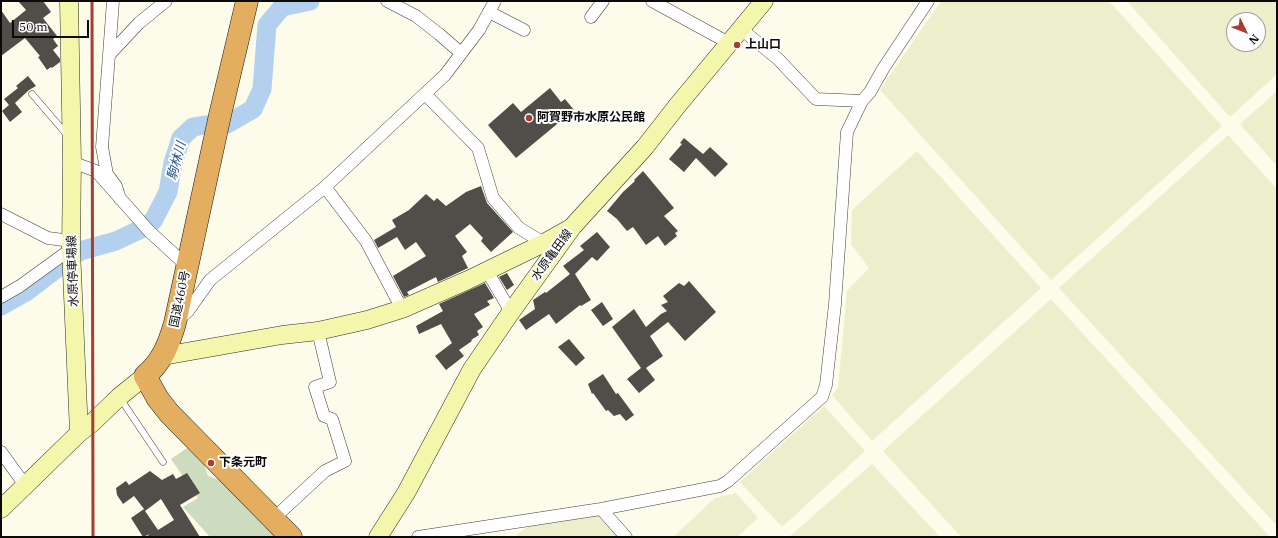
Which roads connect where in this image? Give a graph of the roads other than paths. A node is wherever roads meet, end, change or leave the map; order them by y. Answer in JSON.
{"nodes":[{"id":1,"x":69,"y":1,"type":"edge"},
{"id":2,"x":113,"y":1,"type":"edge"},
{"id":3,"x":166,"y":1,"type":"edge"},
{"id":4,"x":247,"y":1,"type":"edge"},
{"id":5,"x":387,"y":1,"type":"edge"},
{"id":6,"x":495,"y":1,"type":"edge"},
{"id":7,"x":603,"y":1,"type":"edge"},
{"id":8,"x":652,"y":1,"type":"edge"},
{"id":9,"x":764,"y":1,"type":"edge"},
{"id":10,"x":928,"y":1,"type":"edge"},
{"id":11,"x":489,"y":12,"type":"junction"},
{"id":12,"x":591,"y":16,"type":"dead end"},
{"id":13,"x":741,"y":29,"type":"junction"},
{"id":14,"x":524,"y":30,"type":"dead end"},
{"id":15,"x":729,"y":43,"type":"junction"},
{"id":16,"x":461,"y":53,"type":"junction"},
{"id":17,"x":109,"y":55,"type":"junction"},
{"id":18,"x":32,"y":94,"type":"dead end"},
{"id":19,"x":425,"y":94,"type":"junction"},
{"id":20,"x":862,"y":101,"type":"junction"},
{"id":21,"x":71,"y":141,"type":"junction"},
{"id":22,"x":72,"y":162,"type":"junction"},
{"id":23,"x":325,"y":187,"type":"junction"},
{"id":24,"x":120,"y":199,"type":"junction"},
{"id":25,"x":1,"y":214,"type":"edge"},
{"id":26,"x":574,"y":226,"type":"junction"},
{"id":27,"x":544,"y":243,"type":"junction"},
{"id":28,"x":71,"y":245,"type":"junction"},
{"id":29,"x":187,"y":266,"type":"junction"},
{"id":30,"x":487,"y":271,"type":"junction"},
{"id":31,"x":1,"y":297,"type":"edge"},
{"id":32,"x":402,"y":309,"type":"junction"},
{"id":33,"x":511,"y":312,"type":"junction"},
{"id":34,"x":175,"y":323,"type":"junction"},
{"id":35,"x":318,"y":331,"type":"junction"},
{"id":36,"x":163,"y":356,"type":"junction"},
{"id":37,"x":145,"y":376,"type":"junction"},
{"id":38,"x":119,"y":397,"type":"junction"},
{"id":39,"x":78,"y":433,"type":"junction"},
{"id":40,"x":1,"y":452,"type":"edge"},
{"id":41,"x":163,"y":462,"type":"dead end"},
{"id":42,"x":25,"y":486,"type":"junction"},
{"id":43,"x":1,"y":509,"type":"edge"},
{"id":44,"x":600,"y":509,"type":"junction"},
{"id":45,"x":273,"y":519,"type":"junction"},
{"id":46,"x":291,"y":537,"type":"edge"},
{"id":47,"x":378,"y":537,"type":"edge"},
{"id":48,"x":418,"y":537,"type":"edge"},
{"id":49,"x":626,"y":537,"type":"edge"}],
"edges":[{"from":1,"to":21,"type":"main road","name":"水原停車場線"},
{"from":2,"to":17,"type":"street"},
{"from":3,"to":17,"type":"street"},
{"from":4,"to":29,"type":"highway","name":"国道460号"},
{"from":5,"to":16,"type":"street"},
{"from":6,"to":11,"type":"street"},
{"from":7,"to":12,"type":"street"},
{"from":8,"to":15,"type":"street"},
{"from":9,"to":13,"type":"main road","name":"水原亀田線"},
{"from":10,"to":20,"type":"street"},
{"from":11,"to":14,"type":"street"},
{"from":11,"to":16,"type":"street"},
{"from":13,"to":15,"type":"main road","name":"水原亀田線"},
{"from":13,"to":20,"type":"street"},
{"from":15,"to":26,"type":"main road","name":"水原亀田線"},
{"from":16,"to":19,"type":"street"},
{"from":17,"to":24,"type":"street"},
{"from":18,"to":21,"type":"lane"},
{"from":19,"to":23,"type":"street"},
{"from":19,"to":27,"type":"street"},
{"from":20,"to":44,"type":"street"},
{"from":21,"to":22,"type":"main road","name":"水原停車場線"},
{"from":22,"to":24,"type":"street"},
{"from":22,"to":28,"type":"main road","name":"水原停車場線"},
{"from":23,"to":32,"type":"street"},
{"from":23,"to":34,"type":"street"},
{"from":24,"to":29,"type":"street"},
{"from":25,"to":28,"type":"street"},
{"from":26,"to":27,"type":"main road"},
{"from":26,"to":33,"type":"main road","name":"水原亀田線"},
{"from":27,"to":30,"type":"main road"},
{"from":28,"to":31,"type":"street"},
{"from":28,"to":39,"type":"main road","name":"水原停車場線"},
{"from":29,"to":34,"type":"highway","name":"国道460号"},
{"from":30,"to":32,"type":"main road"},
{"from":30,"to":33,"type":"street"},
{"from":32,"to":35,"type":"main road"},
{"from":33,"to":47,"type":"main road","name":"水原亀田線"},
{"from":34,"to":36,"type":"highway","name":"国道460号"},
{"from":35,"to":36,"type":"main road"},
{"from":35,"to":45,"type":"street"},
{"from":36,"to":37,"type":"highway","name":"国道460号"},
{"from":37,"to":38,"type":"main road"},
{"from":37,"to":45,"type":"highway"},
{"from":38,"to":39,"type":"main road"},
{"from":38,"to":41,"type":"lane"},
{"from":39,"to":42,"type":"main road"},
{"from":40,"to":42,"type":"street"},
{"from":42,"to":43,"type":"main road"},
{"from":44,"to":48,"type":"street"},
{"from":44,"to":49,"type":"street"},
{"from":45,"to":46,"type":"highway"}]}
